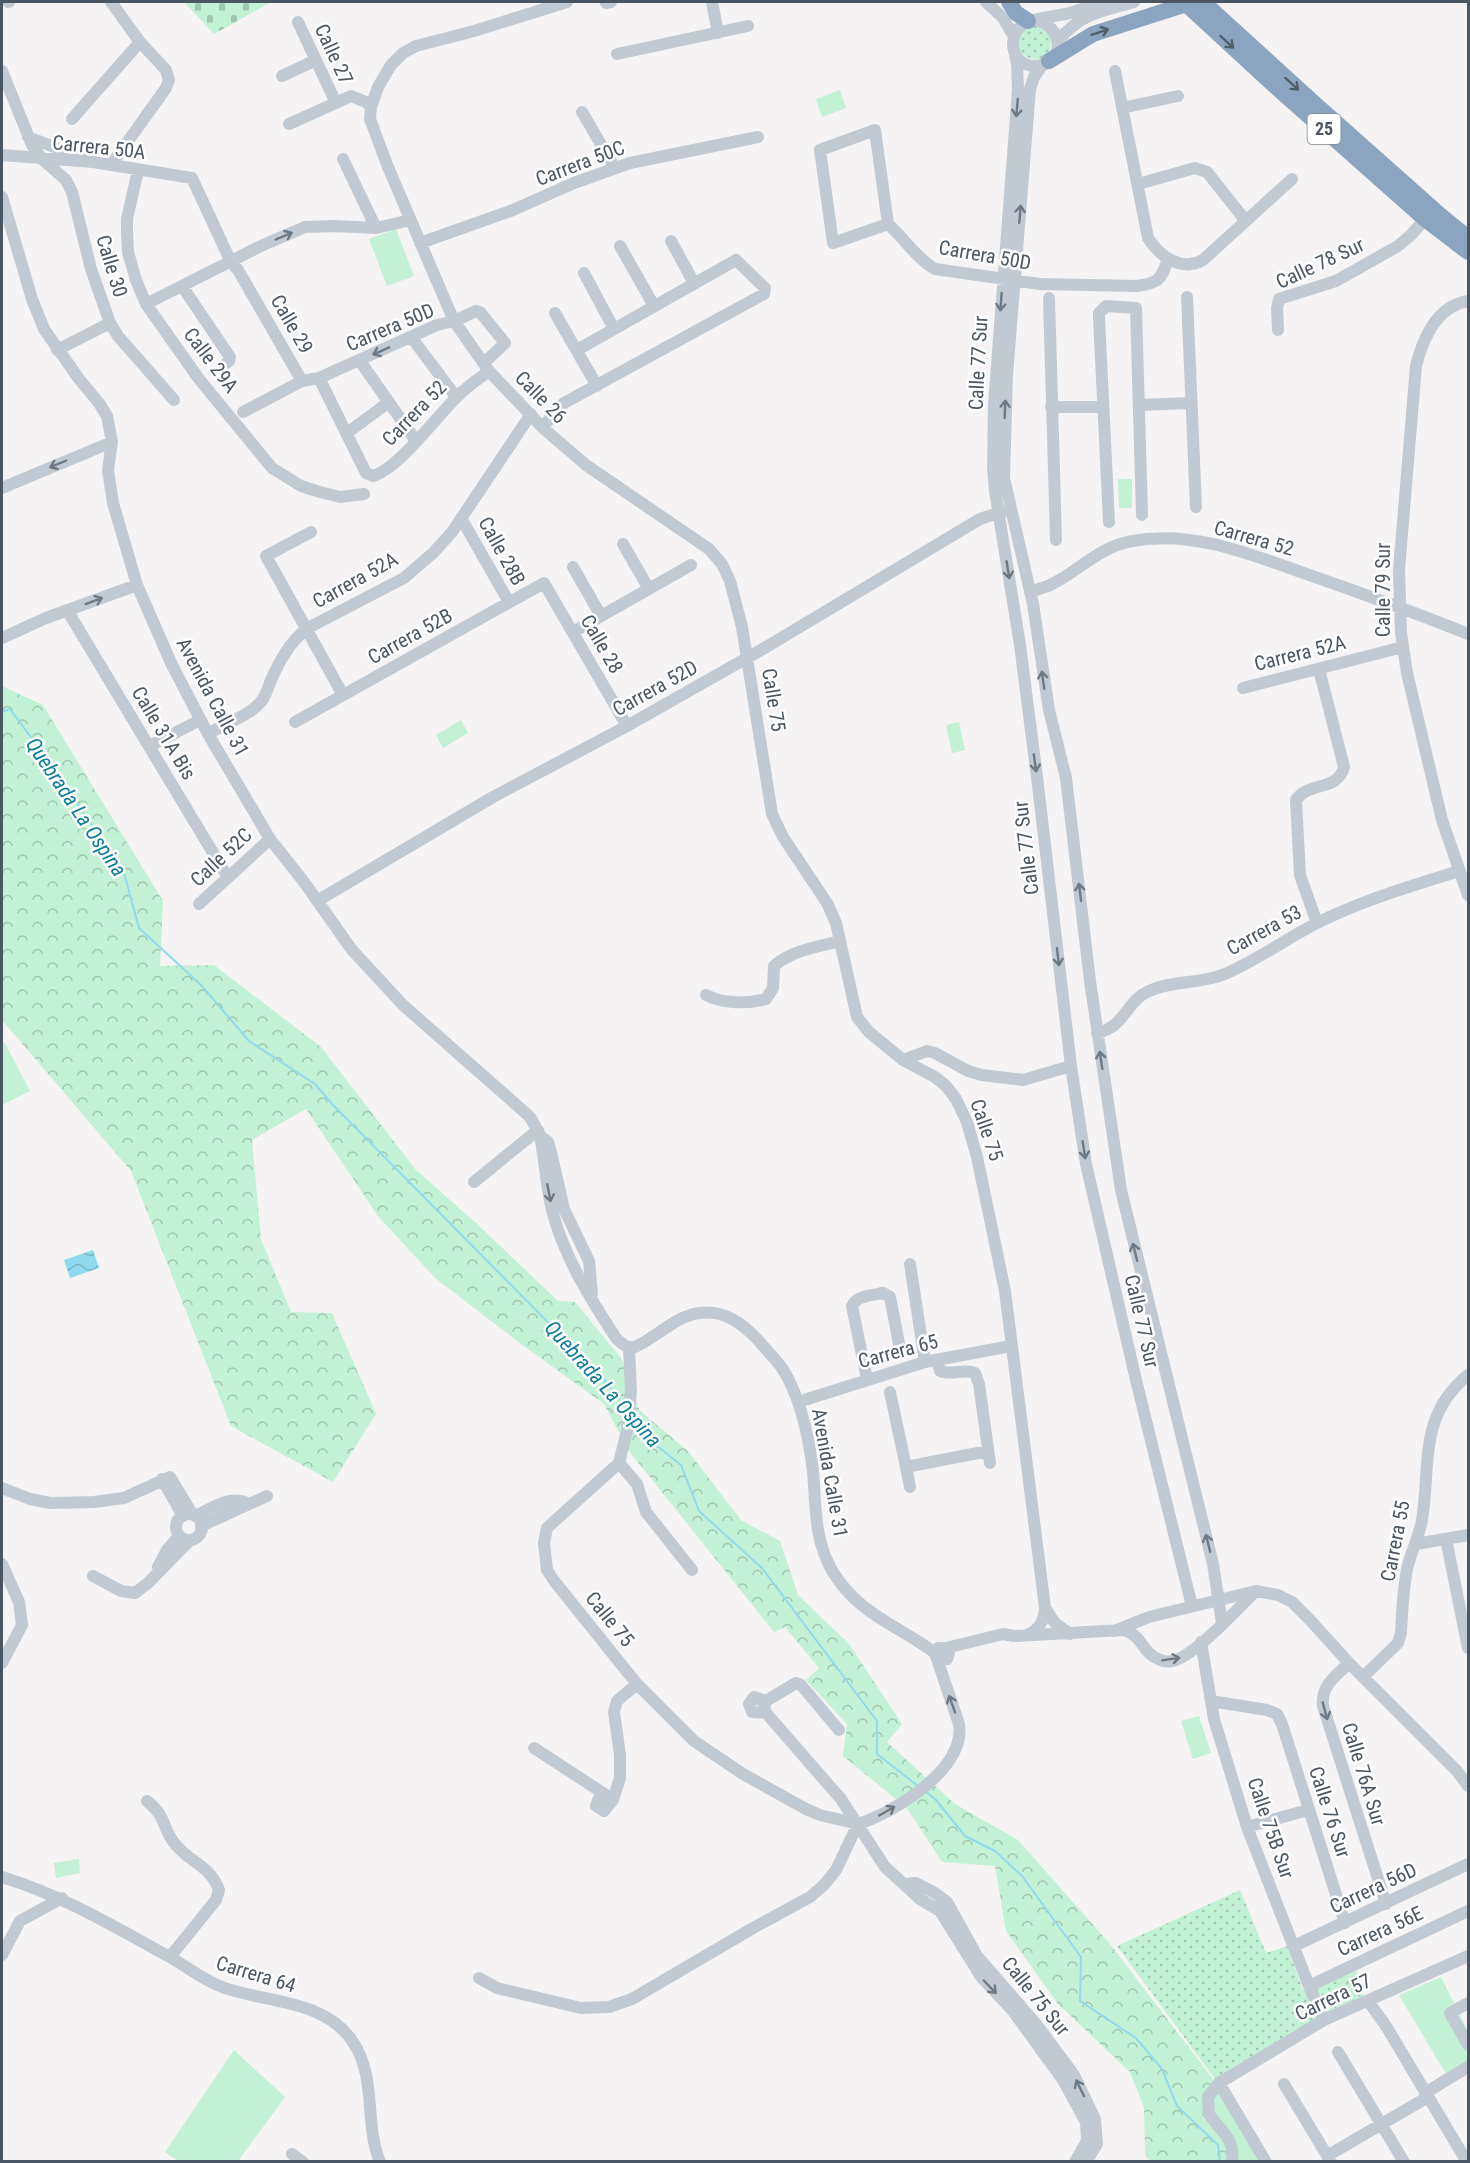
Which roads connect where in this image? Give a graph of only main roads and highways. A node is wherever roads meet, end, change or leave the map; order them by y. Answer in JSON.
{"nodes":[{"id":1,"x":1009,"y":2,"type":"edge"},
{"id":2,"x":1191,"y":2,"type":"edge"},
{"id":3,"x":1031,"y":20,"type":"road end"},
{"id":4,"x":1046,"y":63,"type":"road end"},
{"id":5,"x":1468,"y":238,"type":"edge"},
{"id":6,"x":1468,"y":252,"type":"edge"}],
"edges":[{"from":1,"to":3,"type":"highway"},
{"from":4,"to":2,"type":"highway","one_way":true},
{"from":2,"to":5,"type":"highway","number":"25","one_way":true},
{"from":2,"to":6,"type":"highway","number":"25","one_way":true}]}
